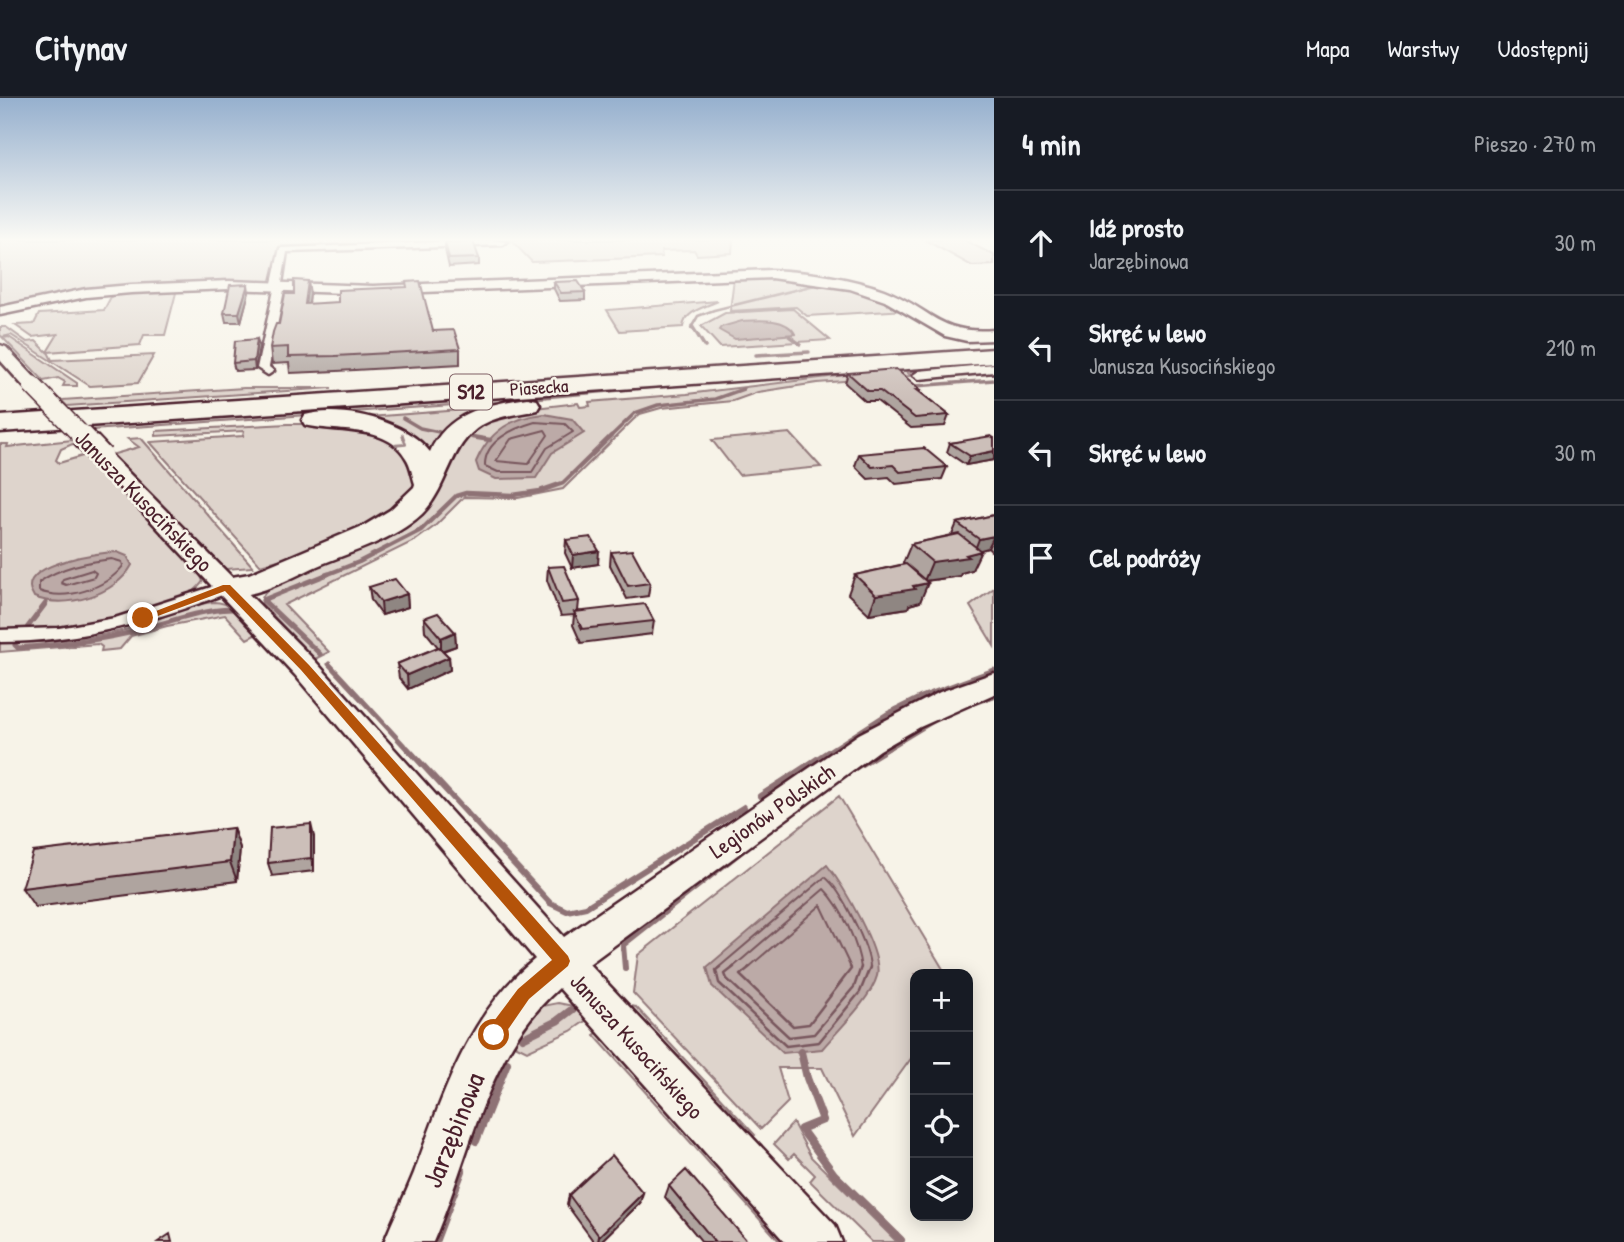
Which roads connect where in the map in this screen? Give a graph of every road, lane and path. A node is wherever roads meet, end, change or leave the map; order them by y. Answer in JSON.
{"nodes":[{"id":1,"x":96,"y":293,"type":"edge"},
{"id":2,"x":277,"y":293,"type":"edge"},
{"id":3,"x":880,"y":293,"type":"edge"},
{"id":4,"x":0,"y":311,"type":"edge"},
{"id":5,"x":994,"y":335,"type":"edge"},
{"id":6,"x":0,"y":349,"type":"edge"},
{"id":7,"x":994,"y":349,"type":"edge"},
{"id":8,"x":994,"y":356,"type":"edge"},
{"id":9,"x":941,"y":360,"type":"junction"},
{"id":10,"x":994,"y":368,"type":"edge"},
{"id":11,"x":268,"y":371,"type":"dead end"},
{"id":12,"x":919,"y":375,"type":"dead end"},
{"id":13,"x":486,"y":382,"type":"junction"},
{"id":14,"x":171,"y":390,"type":"dead end"},
{"id":15,"x":80,"y":395,"type":"dead end"},
{"id":16,"x":574,"y":399,"type":"junction"},
{"id":17,"x":7,"y":407,"type":"edge"},
{"id":18,"x":289,"y":420,"type":"junction"},
{"id":19,"x":0,"y":424,"type":"edge"},
{"id":20,"x":0,"y":439,"type":"edge"},
{"id":21,"x":428,"y":482,"type":"junction"},
{"id":22,"x":227,"y":587,"type":"junction"},
{"id":23,"x":0,"y":636,"type":"edge"},
{"id":24,"x":994,"y":683,"type":"edge"},
{"id":25,"x":562,"y":961,"type":"junction"},
{"id":26,"x":408,"y":1242,"type":"edge"},
{"id":27,"x":818,"y":1242,"type":"edge"}],
"edges":[{"from":1,"to":4,"type":"street"},
{"from":2,"to":11,"type":"street"},
{"from":3,"to":5,"type":"street"},
{"from":6,"to":22,"type":"street","name":"Janusza Kusocińskiego","bridge":true},
{"from":7,"to":13,"type":"highway","name":"Piasecka","number":"S12"},
{"from":8,"to":9,"type":"highway","name":"Piasecka","number":"S12"},
{"from":9,"to":16,"type":"highway"},
{"from":9,"to":19,"type":"highway","name":"Piasecka","number":"S12"},
{"from":10,"to":12,"type":"street"},
{"from":13,"to":14,"type":"highway"},
{"from":13,"to":17,"type":"highway","name":"Piasecka","number":"S12"},
{"from":15,"to":17,"type":"highway"},
{"from":16,"to":18,"type":"highway"},
{"from":16,"to":21,"type":"highway"},
{"from":18,"to":20,"type":"highway"},
{"from":18,"to":21,"type":"highway","one_way":true},
{"from":21,"to":22,"type":"highway"},
{"from":22,"to":23,"type":"street"},
{"from":22,"to":25,"type":"street","name":"Janusza Kusocińskiego"},
{"from":24,"to":25,"type":"street","name":"Legionów Polskich"},
{"from":25,"to":26,"type":"street","name":"Jarzębinowa"},
{"from":25,"to":27,"type":"street","name":"Janusza Kusocińskiego"}]}
